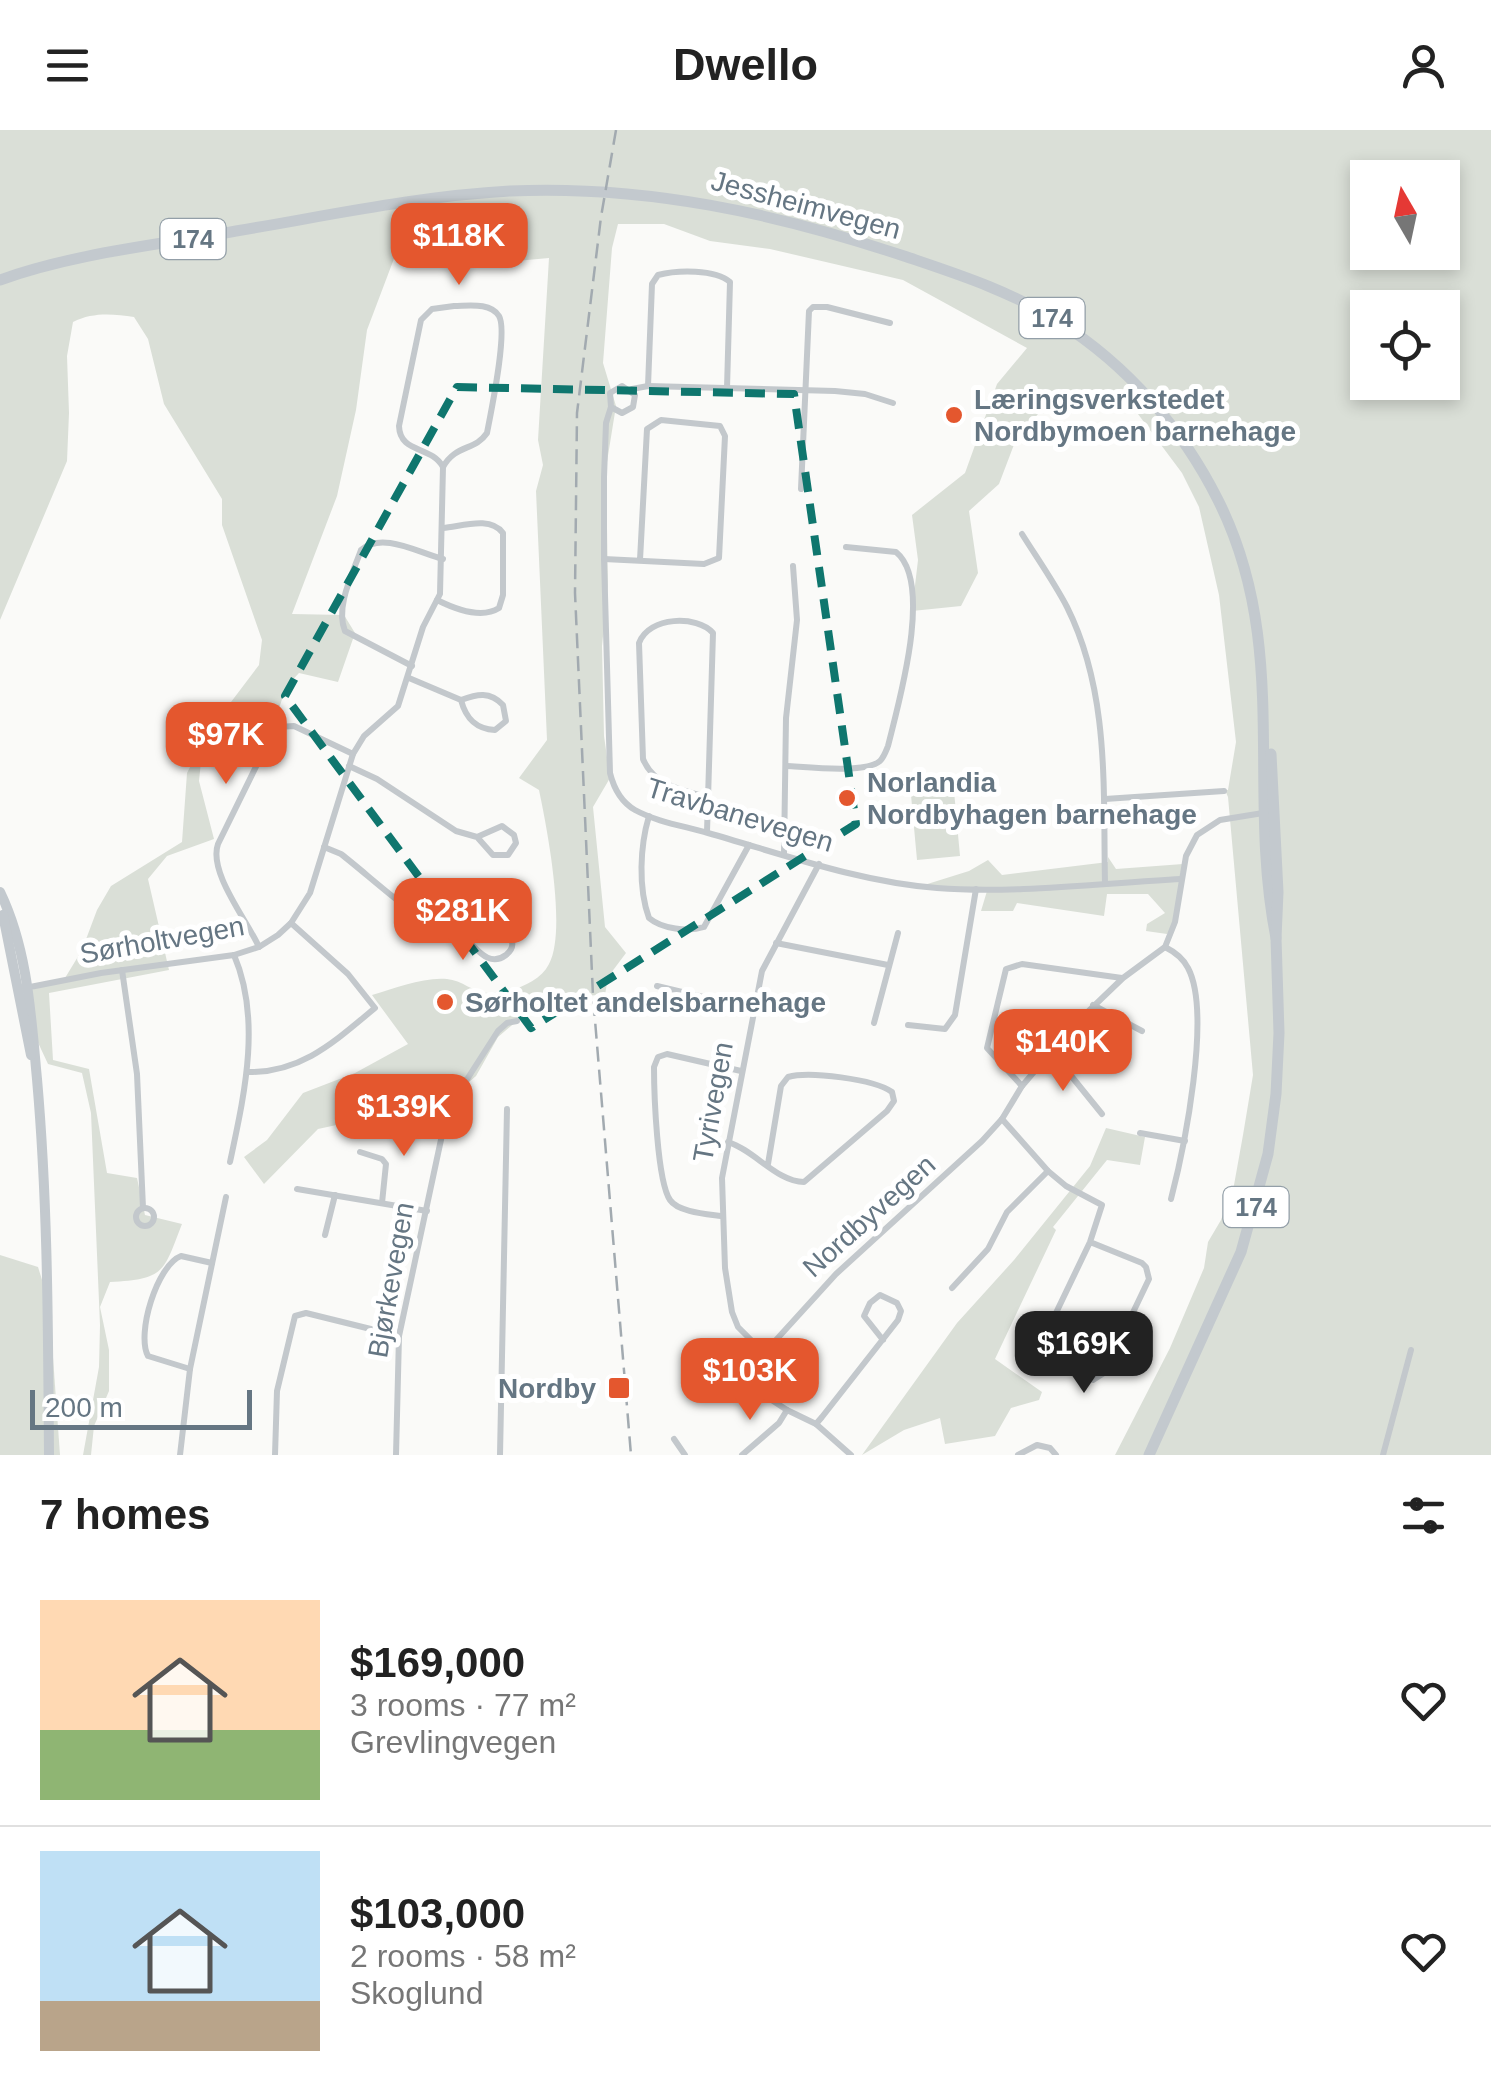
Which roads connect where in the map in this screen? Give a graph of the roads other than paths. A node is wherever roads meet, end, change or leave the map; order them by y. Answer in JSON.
{"nodes":[{"id":1,"x":0,"y":280,"type":"edge"},
{"id":2,"x":890,"y":323,"type":"dead end"},
{"id":3,"x":648,"y":386,"type":"junction"},
{"id":4,"x":727,"y":388,"type":"junction"},
{"id":5,"x":631,"y":390,"type":"junction"},
{"id":6,"x":804,"y":390,"type":"junction"},
{"id":7,"x":894,"y":403,"type":"dead end"},
{"id":8,"x":612,"y":408,"type":"junction"},
{"id":9,"x":443,"y":467,"type":"junction"},
{"id":10,"x":801,"y":489,"type":"dead end"},
{"id":11,"x":443,"y":528,"type":"junction"},
{"id":12,"x":1022,"y":534,"type":"dead end"},
{"id":13,"x":846,"y":547,"type":"dead end"},
{"id":14,"x":443,"y":559,"type":"junction"},
{"id":15,"x":604,"y":559,"type":"junction"},
{"id":16,"x":640,"y":560,"type":"junction"},
{"id":17,"x":793,"y":566,"type":"dead end"},
{"id":18,"x":437,"y":600,"type":"junction"},
{"id":19,"x":412,"y":666,"type":"junction"},
{"id":20,"x":409,"y":678,"type":"junction"},
{"id":21,"x":462,"y":700,"type":"junction"},
{"id":22,"x":352,"y":754,"type":"junction"},
{"id":23,"x":349,"y":766,"type":"junction"},
{"id":24,"x":787,"y":766,"type":"junction"},
{"id":25,"x":1224,"y":791,"type":"dead end"},
{"id":26,"x":708,"y":797,"type":"junction"},
{"id":27,"x":1105,"y":798,"type":"junction"},
{"id":28,"x":649,"y":816,"type":"junction"},
{"id":29,"x":1268,"y":817,"type":"junction"},
{"id":30,"x":707,"y":832,"type":"junction"},
{"id":31,"x":477,"y":837,"type":"junction"},
{"id":32,"x":749,"y":845,"type":"junction"},
{"id":33,"x":324,"y":847,"type":"junction"},
{"id":34,"x":784,"y":854,"type":"junction"},
{"id":35,"x":820,"y":864,"type":"junction"},
{"id":36,"x":1180,"y":879,"type":"junction"},
{"id":37,"x":1105,"y":883,"type":"junction"},
{"id":38,"x":976,"y":889,"type":"junction"},
{"id":39,"x":0,"y":890,"type":"edge"},
{"id":40,"x":291,"y":923,"type":"junction"},
{"id":41,"x":898,"y":934,"type":"dead end"},
{"id":42,"x":465,"y":937,"type":"junction"},
{"id":43,"x":776,"y":943,"type":"junction"},
{"id":44,"x":260,"y":947,"type":"junction"},
{"id":45,"x":1166,"y":947,"type":"junction"},
{"id":46,"x":234,"y":955,"type":"junction"},
{"id":47,"x":888,"y":965,"type":"junction"},
{"id":48,"x":122,"y":970,"type":"junction"},
{"id":49,"x":1123,"y":978,"type":"junction"},
{"id":50,"x":657,"y":986,"type":"dead end"},
{"id":51,"x":23,"y":989,"type":"junction"},
{"id":52,"x":1093,"y":1005,"type":"junction"},
{"id":53,"x":754,"y":1008,"type":"junction"},
{"id":54,"x":517,"y":1021,"type":"dead end"},
{"id":55,"x":874,"y":1023,"type":"dead end"},
{"id":56,"x":908,"y":1024,"type":"dead end"},
{"id":57,"x":1142,"y":1031,"type":"dead end"},
{"id":58,"x":1051,"y":1051,"type":"junction"},
{"id":59,"x":741,"y":1071,"type":"junction"},
{"id":60,"x":247,"y":1072,"type":"junction"},
{"id":61,"x":1022,"y":1086,"type":"junction"},
{"id":62,"x":508,"y":1109,"type":"dead end"},
{"id":63,"x":1102,"y":1114,"type":"dead end"},
{"id":64,"x":1002,"y":1118,"type":"junction"},
{"id":65,"x":1140,"y":1133,"type":"dead end"},
{"id":66,"x":1185,"y":1141,"type":"junction"},
{"id":67,"x":728,"y":1142,"type":"junction"},
{"id":68,"x":360,"y":1152,"type":"dead end"},
{"id":69,"x":230,"y":1162,"type":"dead end"},
{"id":70,"x":768,"y":1164,"type":"junction"},
{"id":71,"x":1048,"y":1171,"type":"junction"},
{"id":72,"x":298,"y":1189,"type":"dead end"},
{"id":73,"x":334,"y":1195,"type":"junction"},
{"id":74,"x":226,"y":1198,"type":"dead end"},
{"id":75,"x":1171,"y":1199,"type":"dead end"},
{"id":76,"x":382,"y":1203,"type":"junction"},
{"id":77,"x":143,"y":1208,"type":"dead end"},
{"id":78,"x":427,"y":1211,"type":"junction"},
{"id":79,"x":721,"y":1216,"type":"junction"},
{"id":80,"x":325,"y":1235,"type":"dead end"},
{"id":81,"x":1090,"y":1242,"type":"junction"},
{"id":82,"x":212,"y":1262,"type":"junction"},
{"id":83,"x":952,"y":1288,"type":"dead end"},
{"id":84,"x":399,"y":1336,"type":"junction"},
{"id":85,"x":882,"y":1340,"type":"junction"},
{"id":86,"x":1411,"y":1350,"type":"dead end"},
{"id":87,"x":763,"y":1352,"type":"junction"},
{"id":88,"x":190,"y":1369,"type":"junction"},
{"id":89,"x":787,"y":1410,"type":"junction"},
{"id":90,"x":816,"y":1424,"type":"junction"},
{"id":91,"x":674,"y":1439,"type":"dead end"},
{"id":92,"x":50,"y":1455,"type":"edge"},
{"id":93,"x":180,"y":1455,"type":"edge"},
{"id":94,"x":275,"y":1455,"type":"edge"},
{"id":95,"x":396,"y":1455,"type":"edge"},
{"id":96,"x":500,"y":1455,"type":"edge"},
{"id":97,"x":686,"y":1455,"type":"edge"},
{"id":98,"x":742,"y":1455,"type":"edge"},
{"id":99,"x":850,"y":1455,"type":"edge"},
{"id":100,"x":1018,"y":1455,"type":"edge"},
{"id":101,"x":1056,"y":1455,"type":"edge"},
{"id":102,"x":1149,"y":1455,"type":"edge"},
{"id":103,"x":1383,"y":1455,"type":"edge"}],
"edges":[{"from":1,"to":29,"type":"main road","name":"Jessheimvegen","number":"174"},
{"from":2,"to":6,"type":"street"},
{"from":3,"to":4,"type":"street"},
{"from":3,"to":4,"type":"street"},
{"from":3,"to":5,"type":"street"},
{"from":4,"to":6,"type":"street"},
{"from":5,"to":8,"type":"street"},
{"from":5,"to":8,"type":"street"},
{"from":6,"to":7,"type":"street"},
{"from":6,"to":10,"type":"street"},
{"from":8,"to":15,"type":"street","name":"Travbanevegen"},
{"from":9,"to":9,"type":"street"},
{"from":9,"to":11,"type":"street","name":"Sørholtvegen"},
{"from":11,"to":14,"type":"street","name":"Sørholtvegen"},
{"from":11,"to":18,"type":"street"},
{"from":12,"to":27,"type":"street"},
{"from":13,"to":24,"type":"street"},
{"from":14,"to":18,"type":"street","name":"Sørholtvegen"},
{"from":14,"to":19,"type":"street"},
{"from":15,"to":16,"type":"street"},
{"from":15,"to":28,"type":"street","name":"Travbanevegen"},
{"from":16,"to":16,"type":"street"},
{"from":17,"to":24,"type":"street"},
{"from":18,"to":19,"type":"street","name":"Sørholtvegen"},
{"from":19,"to":20,"type":"street","name":"Sørholtvegen"},
{"from":20,"to":21,"type":"street"},
{"from":20,"to":22,"type":"street","name":"Sørholtvegen"},
{"from":21,"to":21,"type":"street"},
{"from":22,"to":23,"type":"street","name":"Sørholtvegen"},
{"from":22,"to":44,"type":"street"},
{"from":23,"to":31,"type":"street"},
{"from":23,"to":33,"type":"street","name":"Sørholtvegen"},
{"from":24,"to":34,"type":"street"},
{"from":25,"to":27,"type":"street"},
{"from":26,"to":26,"type":"street"},
{"from":26,"to":30,"type":"street"},
{"from":27,"to":37,"type":"street"},
{"from":28,"to":30,"type":"street","name":"Travbanevegen"},
{"from":28,"to":32,"type":"street"},
{"from":29,"to":36,"type":"street"},
{"from":29,"to":102,"type":"main road","name":"Jessheimvegen","number":"174"},
{"from":30,"to":32,"type":"street","name":"Travbanevegen"},
{"from":31,"to":31,"type":"street"},
{"from":32,"to":34,"type":"street","name":"Travbanevegen"},
{"from":33,"to":40,"type":"street","name":"Sørholtvegen"},
{"from":33,"to":42,"type":"street"},
{"from":34,"to":35,"type":"street","name":"Travbanevegen"},
{"from":35,"to":38,"type":"street","name":"Travbanevegen"},
{"from":35,"to":43,"type":"street","name":"Tyrivegen"},
{"from":36,"to":37,"type":"street","name":"Travbanevegen"},
{"from":36,"to":45,"type":"street"},
{"from":37,"to":38,"type":"street","name":"Travbanevegen"},
{"from":38,"to":56,"type":"street"},
{"from":39,"to":51,"type":"main road"},
{"from":40,"to":44,"type":"street","name":"Sørholtvegen"},
{"from":40,"to":60,"type":"street"},
{"from":41,"to":47,"type":"street"},
{"from":42,"to":42,"type":"street"},
{"from":43,"to":47,"type":"street"},
{"from":43,"to":53,"type":"street","name":"Tyrivegen"},
{"from":44,"to":46,"type":"street","name":"Sørholtvegen"},
{"from":45,"to":49,"type":"street","name":"Nordbyvegen"},
{"from":45,"to":66,"type":"street"},
{"from":46,"to":48,"type":"street","name":"Sørholtvegen"},
{"from":46,"to":60,"type":"street"},
{"from":47,"to":55,"type":"street"},
{"from":48,"to":51,"type":"street","name":"Sørholtvegen"},
{"from":48,"to":77,"type":"street"},
{"from":49,"to":52,"type":"street","name":"Nordbyvegen"},
{"from":49,"to":61,"type":"street"},
{"from":50,"to":53,"type":"street"},
{"from":51,"to":92,"type":"main road"},
{"from":52,"to":57,"type":"street"},
{"from":52,"to":58,"type":"street","name":"Nordbyvegen"},
{"from":53,"to":59,"type":"street","name":"Tyrivegen"},
{"from":54,"to":78,"type":"street","name":"Bjørkevegen"},
{"from":58,"to":61,"type":"street","name":"Nordbyvegen"},
{"from":58,"to":63,"type":"street"},
{"from":59,"to":67,"type":"street","name":"Tyrivegen"},
{"from":59,"to":79,"type":"street"},
{"from":60,"to":69,"type":"street"},
{"from":61,"to":64,"type":"street","name":"Nordbyvegen"},
{"from":62,"to":96,"type":"street"},
{"from":64,"to":71,"type":"street"},
{"from":64,"to":87,"type":"street","name":"Nordbyvegen"},
{"from":65,"to":66,"type":"street"},
{"from":66,"to":75,"type":"street"},
{"from":67,"to":70,"type":"street"},
{"from":67,"to":79,"type":"street","name":"Tyrivegen"},
{"from":68,"to":76,"type":"street"},
{"from":70,"to":70,"type":"street"},
{"from":71,"to":81,"type":"street"},
{"from":71,"to":83,"type":"street"},
{"from":72,"to":73,"type":"street"},
{"from":73,"to":76,"type":"street"},
{"from":73,"to":80,"type":"street"},
{"from":74,"to":82,"type":"street"},
{"from":76,"to":78,"type":"street"},
{"from":78,"to":84,"type":"street","name":"Bjørkevegen"},
{"from":79,"to":87,"type":"street","name":"Tyrivegen"},
{"from":81,"to":81,"type":"street"},
{"from":82,"to":88,"type":"street"},
{"from":82,"to":88,"type":"street"},
{"from":84,"to":94,"type":"street"},
{"from":84,"to":95,"type":"street","name":"Bjørkevegen"},
{"from":85,"to":85,"type":"street"},
{"from":85,"to":90,"type":"street"},
{"from":86,"to":103,"type":"street"},
{"from":87,"to":89,"type":"street","name":"Nordbyvegen"},
{"from":88,"to":93,"type":"street"},
{"from":89,"to":90,"type":"street"},
{"from":89,"to":98,"type":"street"},
{"from":90,"to":99,"type":"street"},
{"from":91,"to":97,"type":"street"},
{"from":100,"to":101,"type":"street"}]}
